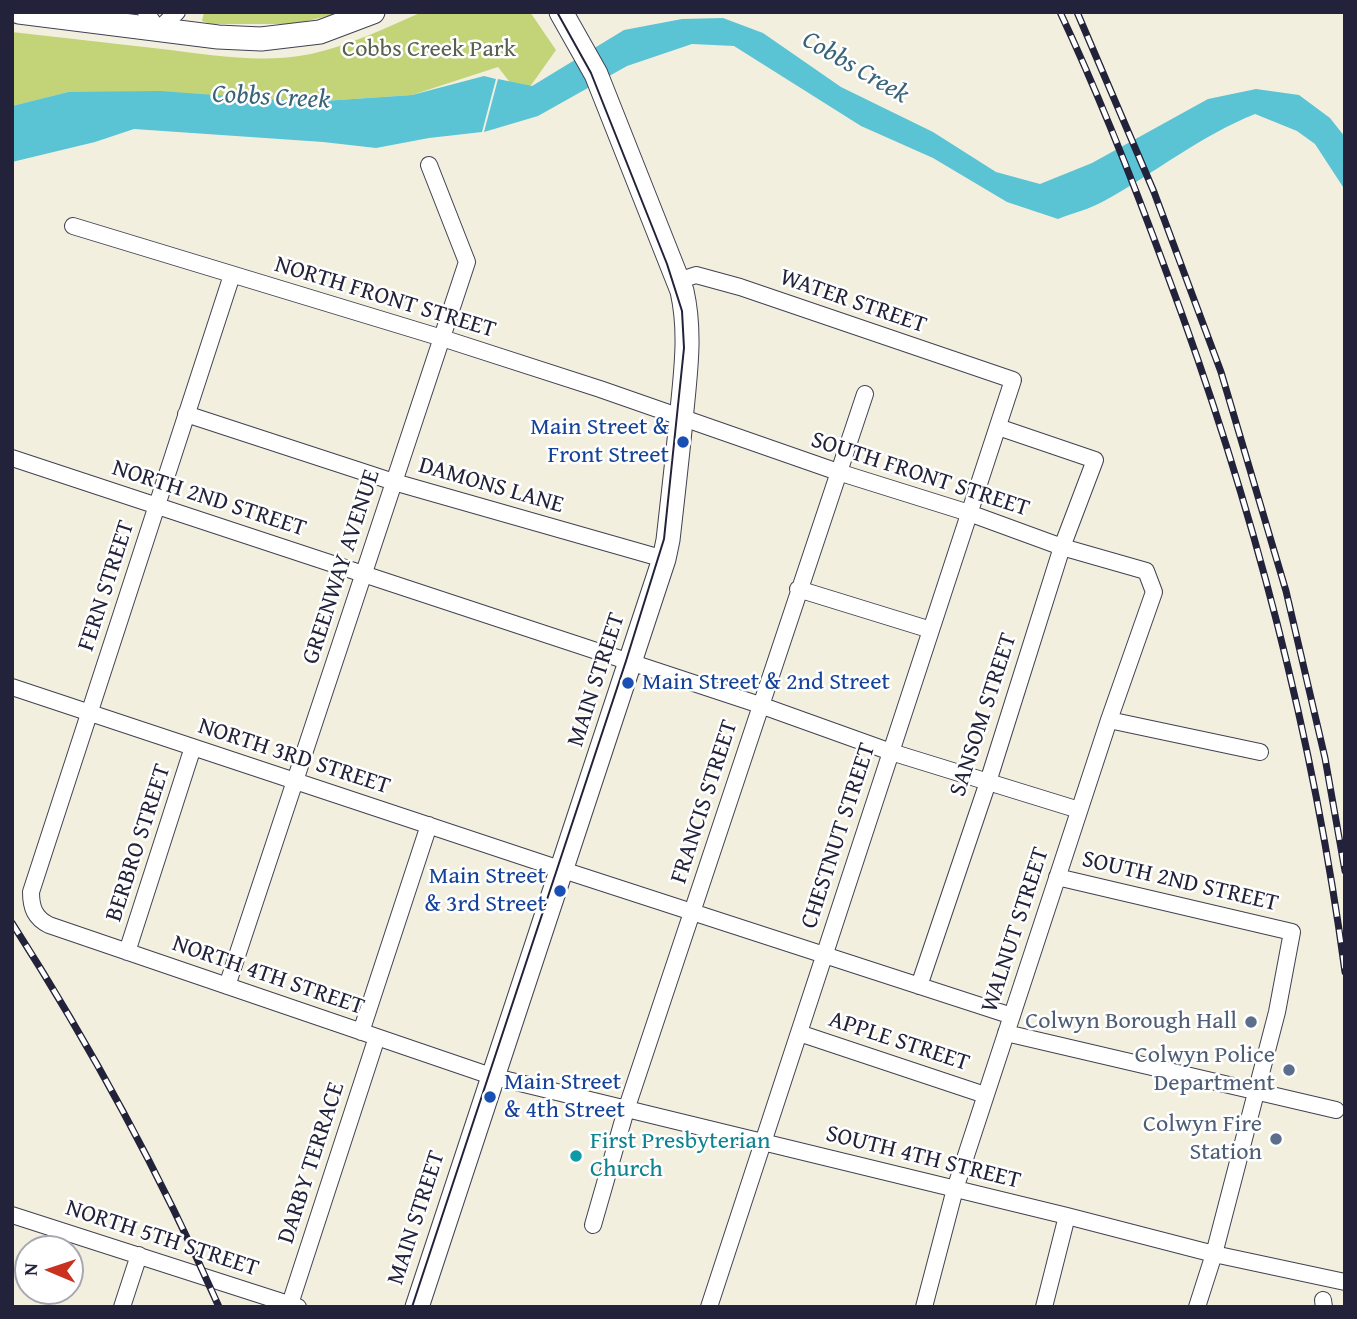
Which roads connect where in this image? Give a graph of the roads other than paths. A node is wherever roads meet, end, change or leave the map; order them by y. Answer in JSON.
{"nodes":[{"id":1,"x":19,"y":12,"type":"edge"},
{"id":2,"x":177,"y":12,"type":"edge"},
{"id":3,"x":373,"y":12,"type":"edge"},
{"id":4,"x":561,"y":12,"type":"edge"},
{"id":5,"x":152,"y":21,"type":"edge"},
{"id":6,"x":429,"y":165,"type":"dead end"},
{"id":7,"x":74,"y":226,"type":"dead end"},
{"id":8,"x":232,"y":275,"type":"junction"},
{"id":9,"x":678,"y":281,"type":"junction"},
{"id":10,"x":442,"y":338,"type":"junction"},
{"id":11,"x":1013,"y":380,"type":"joint"},
{"id":12,"x":865,"y":394,"type":"dead end"},
{"id":13,"x":186,"y":414,"type":"junction"},
{"id":14,"x":682,"y":419,"type":"junction"},
{"id":15,"x":998,"y":427,"type":"junction"},
{"id":16,"x":12,"y":458,"type":"edge"},
{"id":17,"x":838,"y":472,"type":"junction"},
{"id":18,"x":394,"y":482,"type":"junction"},
{"id":19,"x":157,"y":506,"type":"junction"},
{"id":20,"x":970,"y":513,"type":"junction"},
{"id":21,"x":1062,"y":547,"type":"junction"},
{"id":22,"x":664,"y":559,"type":"junction"},
{"id":23,"x":1146,"y":571,"type":"joint"},
{"id":24,"x":364,"y":574,"type":"junction"},
{"id":25,"x":798,"y":589,"type":"junction"},
{"id":26,"x":931,"y":630,"type":"junction"},
{"id":27,"x":631,"y":663,"type":"junction"},
{"id":28,"x":12,"y":687,"type":"edge"},
{"id":29,"x":760,"y":705,"type":"junction"},
{"id":30,"x":90,"y":713,"type":"junction"},
{"id":31,"x":1109,"y":720,"type":"junction"},
{"id":32,"x":193,"y":747,"type":"junction"},
{"id":33,"x":891,"y":752,"type":"junction"},
{"id":34,"x":1260,"y":752,"type":"dead end"},
{"id":35,"x":295,"y":781,"type":"junction"},
{"id":36,"x":988,"y":782,"type":"junction"},
{"id":37,"x":1079,"y":810,"type":"junction"},
{"id":38,"x":429,"y":825,"type":"junction"},
{"id":39,"x":562,"y":870,"type":"junction"},
{"id":40,"x":1057,"y":877,"type":"junction"},
{"id":41,"x":34,"y":912,"type":"joint"},
{"id":42,"x":693,"y":912,"type":"junction"},
{"id":43,"x":127,"y":952,"type":"junction"},
{"id":44,"x":824,"y":955,"type":"junction"},
{"id":45,"x":227,"y":986,"type":"junction"},
{"id":46,"x":919,"y":986,"type":"junction"},
{"id":47,"x":1012,"y":1016,"type":"junction"},
{"id":48,"x":360,"y":1032,"type":"junction"},
{"id":49,"x":799,"y":1033,"type":"junction"},
{"id":50,"x":1006,"y":1033,"type":"junction"},
{"id":51,"x":377,"y":1037,"type":"junction"},
{"id":52,"x":491,"y":1076,"type":"junction"},
{"id":53,"x":1256,"y":1091,"type":"junction"},
{"id":54,"x":985,"y":1095,"type":"junction"},
{"id":55,"x":626,"y":1110,"type":"junction"},
{"id":56,"x":1336,"y":1110,"type":"dead end"},
{"id":57,"x":763,"y":1143,"type":"junction"},
{"id":58,"x":955,"y":1189,"type":"junction"},
{"id":59,"x":12,"y":1215,"type":"edge"},
{"id":60,"x":1067,"y":1216,"type":"junction"},
{"id":61,"x":593,"y":1225,"type":"dead end"},
{"id":62,"x":1214,"y":1254,"type":"junction"},
{"id":63,"x":139,"y":1255,"type":"junction"},
{"id":64,"x":1345,"y":1282,"type":"edge"},
{"id":65,"x":294,"y":1305,"type":"edge"},
{"id":66,"x":122,"y":1307,"type":"edge"},
{"id":67,"x":417,"y":1307,"type":"edge"},
{"id":68,"x":709,"y":1307,"type":"edge"},
{"id":69,"x":924,"y":1307,"type":"edge"},
{"id":70,"x":1044,"y":1307,"type":"edge"},
{"id":71,"x":1197,"y":1307,"type":"edge"}],
"edges":[{"from":1,"to":5,"type":"main road"},
{"from":2,"to":5,"type":"street"},
{"from":3,"to":5,"type":"main road"},
{"from":4,"to":9,"type":"main road","name":"MAIN STREET"},
{"from":6,"to":10,"type":"street","name":"GREENWAY AVENUE"},
{"from":7,"to":8,"type":"street","name":"NORTH FRONT STREET"},
{"from":8,"to":10,"type":"street","name":"NORTH FRONT STREET"},
{"from":8,"to":13,"type":"street","name":"FERN STREET"},
{"from":9,"to":11,"type":"street","name":"WATER STREET"},
{"from":9,"to":14,"type":"main road","name":"MAIN STREET"},
{"from":10,"to":14,"type":"street","name":"NORTH FRONT STREET"},
{"from":10,"to":18,"type":"street","name":"GREENWAY AVENUE"},
{"from":11,"to":15,"type":"street","name":"CHESTNUT STREET"},
{"from":12,"to":17,"type":"street","name":"FRANCIS STREET"},
{"from":13,"to":18,"type":"street","name":"DAMONS LANE"},
{"from":13,"to":19,"type":"street","name":"FERN STREET"},
{"from":14,"to":17,"type":"street","name":"SOUTH FRONT STREET"},
{"from":14,"to":22,"type":"main road","name":"MAIN STREET"},
{"from":15,"to":20,"type":"street","name":"CHESTNUT STREET"},
{"from":15,"to":21,"type":"street","name":"SANSOM STREET"},
{"from":16,"to":19,"type":"street","name":"NORTH 2ND STREET"},
{"from":17,"to":20,"type":"street","name":"SOUTH FRONT STREET"},
{"from":17,"to":25,"type":"street","name":"FRANCIS STREET"},
{"from":18,"to":22,"type":"street","name":"DAMONS LANE"},
{"from":18,"to":24,"type":"street","name":"GREENWAY AVENUE"},
{"from":19,"to":24,"type":"street","name":"NORTH 2ND STREET"},
{"from":19,"to":30,"type":"street","name":"FERN STREET"},
{"from":20,"to":21,"type":"street","name":"SOUTH FRONT STREET"},
{"from":20,"to":26,"type":"street","name":"CHESTNUT STREET"},
{"from":21,"to":23,"type":"street","name":"SOUTH FRONT STREET"},
{"from":21,"to":36,"type":"street","name":"SANSOM STREET"},
{"from":22,"to":27,"type":"main road","name":"MAIN STREET"},
{"from":23,"to":31,"type":"street","name":"WALNUT STREET"},
{"from":24,"to":27,"type":"street","name":"NORTH 2ND STREET"},
{"from":24,"to":35,"type":"street","name":"GREENWAY AVENUE"},
{"from":25,"to":26,"type":"street"},
{"from":25,"to":29,"type":"street","name":"FRANCIS STREET"},
{"from":26,"to":33,"type":"street","name":"CHESTNUT STREET"},
{"from":27,"to":29,"type":"street","name":"SOUTH 2ND STREET"},
{"from":27,"to":39,"type":"main road","name":"MAIN STREET"},
{"from":28,"to":30,"type":"street","name":"NORTH 3RD STREET"},
{"from":29,"to":33,"type":"street","name":"SOUTH 2ND STREET"},
{"from":29,"to":42,"type":"street","name":"FRANCIS STREET"},
{"from":30,"to":32,"type":"street","name":"NORTH 3RD STREET"},
{"from":30,"to":41,"type":"street","name":"FERN STREET"},
{"from":31,"to":34,"type":"street"},
{"from":31,"to":37,"type":"street","name":"WALNUT STREET"},
{"from":32,"to":35,"type":"street","name":"NORTH 3RD STREET"},
{"from":32,"to":43,"type":"street","name":"BERBRO STREET"},
{"from":33,"to":36,"type":"street","name":"SOUTH 2ND STREET"},
{"from":33,"to":44,"type":"street","name":"CHESTNUT STREET"},
{"from":35,"to":38,"type":"street","name":"NORTH 3RD STREET"},
{"from":35,"to":45,"type":"street","name":"GREENWAY AVENUE"},
{"from":36,"to":37,"type":"street","name":"SOUTH 2ND STREET"},
{"from":36,"to":46,"type":"street","name":"SANSOM STREET"},
{"from":37,"to":40,"type":"street","name":"WALNUT STREET"},
{"from":38,"to":39,"type":"street","name":"NORTH 3RD STREET"},
{"from":38,"to":48,"type":"street"},
{"from":39,"to":42,"type":"street","name":"NORTH 3RD STREET"},
{"from":39,"to":52,"type":"main road","name":"MAIN STREET"},
{"from":40,"to":47,"type":"street","name":"WALNUT STREET"},
{"from":40,"to":53,"type":"street","name":"SOUTH 2ND STREET"},
{"from":41,"to":43,"type":"street","name":"NORTH 4TH STREET"},
{"from":42,"to":44,"type":"street","name":"NORTH 3RD STREET"},
{"from":42,"to":55,"type":"street","name":"FRANCIS STREET"},
{"from":43,"to":45,"type":"street","name":"NORTH 4TH STREET"},
{"from":44,"to":46,"type":"street","name":"NORTH 3RD STREET"},
{"from":44,"to":49,"type":"street","name":"CHESTNUT STREET"},
{"from":45,"to":48,"type":"street","name":"NORTH 4TH STREET"},
{"from":46,"to":47,"type":"street","name":"NORTH 3RD STREET"},
{"from":47,"to":50,"type":"street","name":"WALNUT STREET"},
{"from":48,"to":51,"type":"street","name":"NORTH 4TH STREET"},
{"from":49,"to":54,"type":"street","name":"APPLE STREET"},
{"from":49,"to":57,"type":"street","name":"CHESTNUT STREET"},
{"from":50,"to":53,"type":"street"},
{"from":50,"to":54,"type":"street","name":"WALNUT STREET"},
{"from":51,"to":52,"type":"street","name":"NORTH 4TH STREET"},
{"from":51,"to":65,"type":"street","name":"DARBY TERRACE"},
{"from":52,"to":55,"type":"street","name":"SOUTH 4TH STREET"},
{"from":52,"to":67,"type":"main road","name":"MAIN STREET"},
{"from":53,"to":56,"type":"street"},
{"from":53,"to":62,"type":"street"},
{"from":54,"to":58,"type":"street","name":"WALNUT STREET"},
{"from":55,"to":57,"type":"street","name":"SOUTH 4TH STREET"},
{"from":55,"to":61,"type":"street","name":"FRANCIS STREET"},
{"from":57,"to":58,"type":"street","name":"SOUTH 4TH STREET"},
{"from":57,"to":68,"type":"street","name":"CHESTNUT STREET"},
{"from":58,"to":60,"type":"street","name":"SOUTH 4TH STREET"},
{"from":58,"to":69,"type":"street","name":"WALNUT STREET"},
{"from":59,"to":63,"type":"street","name":"NORTH 5TH STREET"},
{"from":60,"to":62,"type":"street","name":"SOUTH 4TH STREET"},
{"from":60,"to":70,"type":"street"},
{"from":62,"to":64,"type":"street","name":"SOUTH 4TH STREET"},
{"from":62,"to":71,"type":"street"},
{"from":63,"to":65,"type":"street","name":"NORTH 5TH STREET"},
{"from":63,"to":66,"type":"street"}]}
